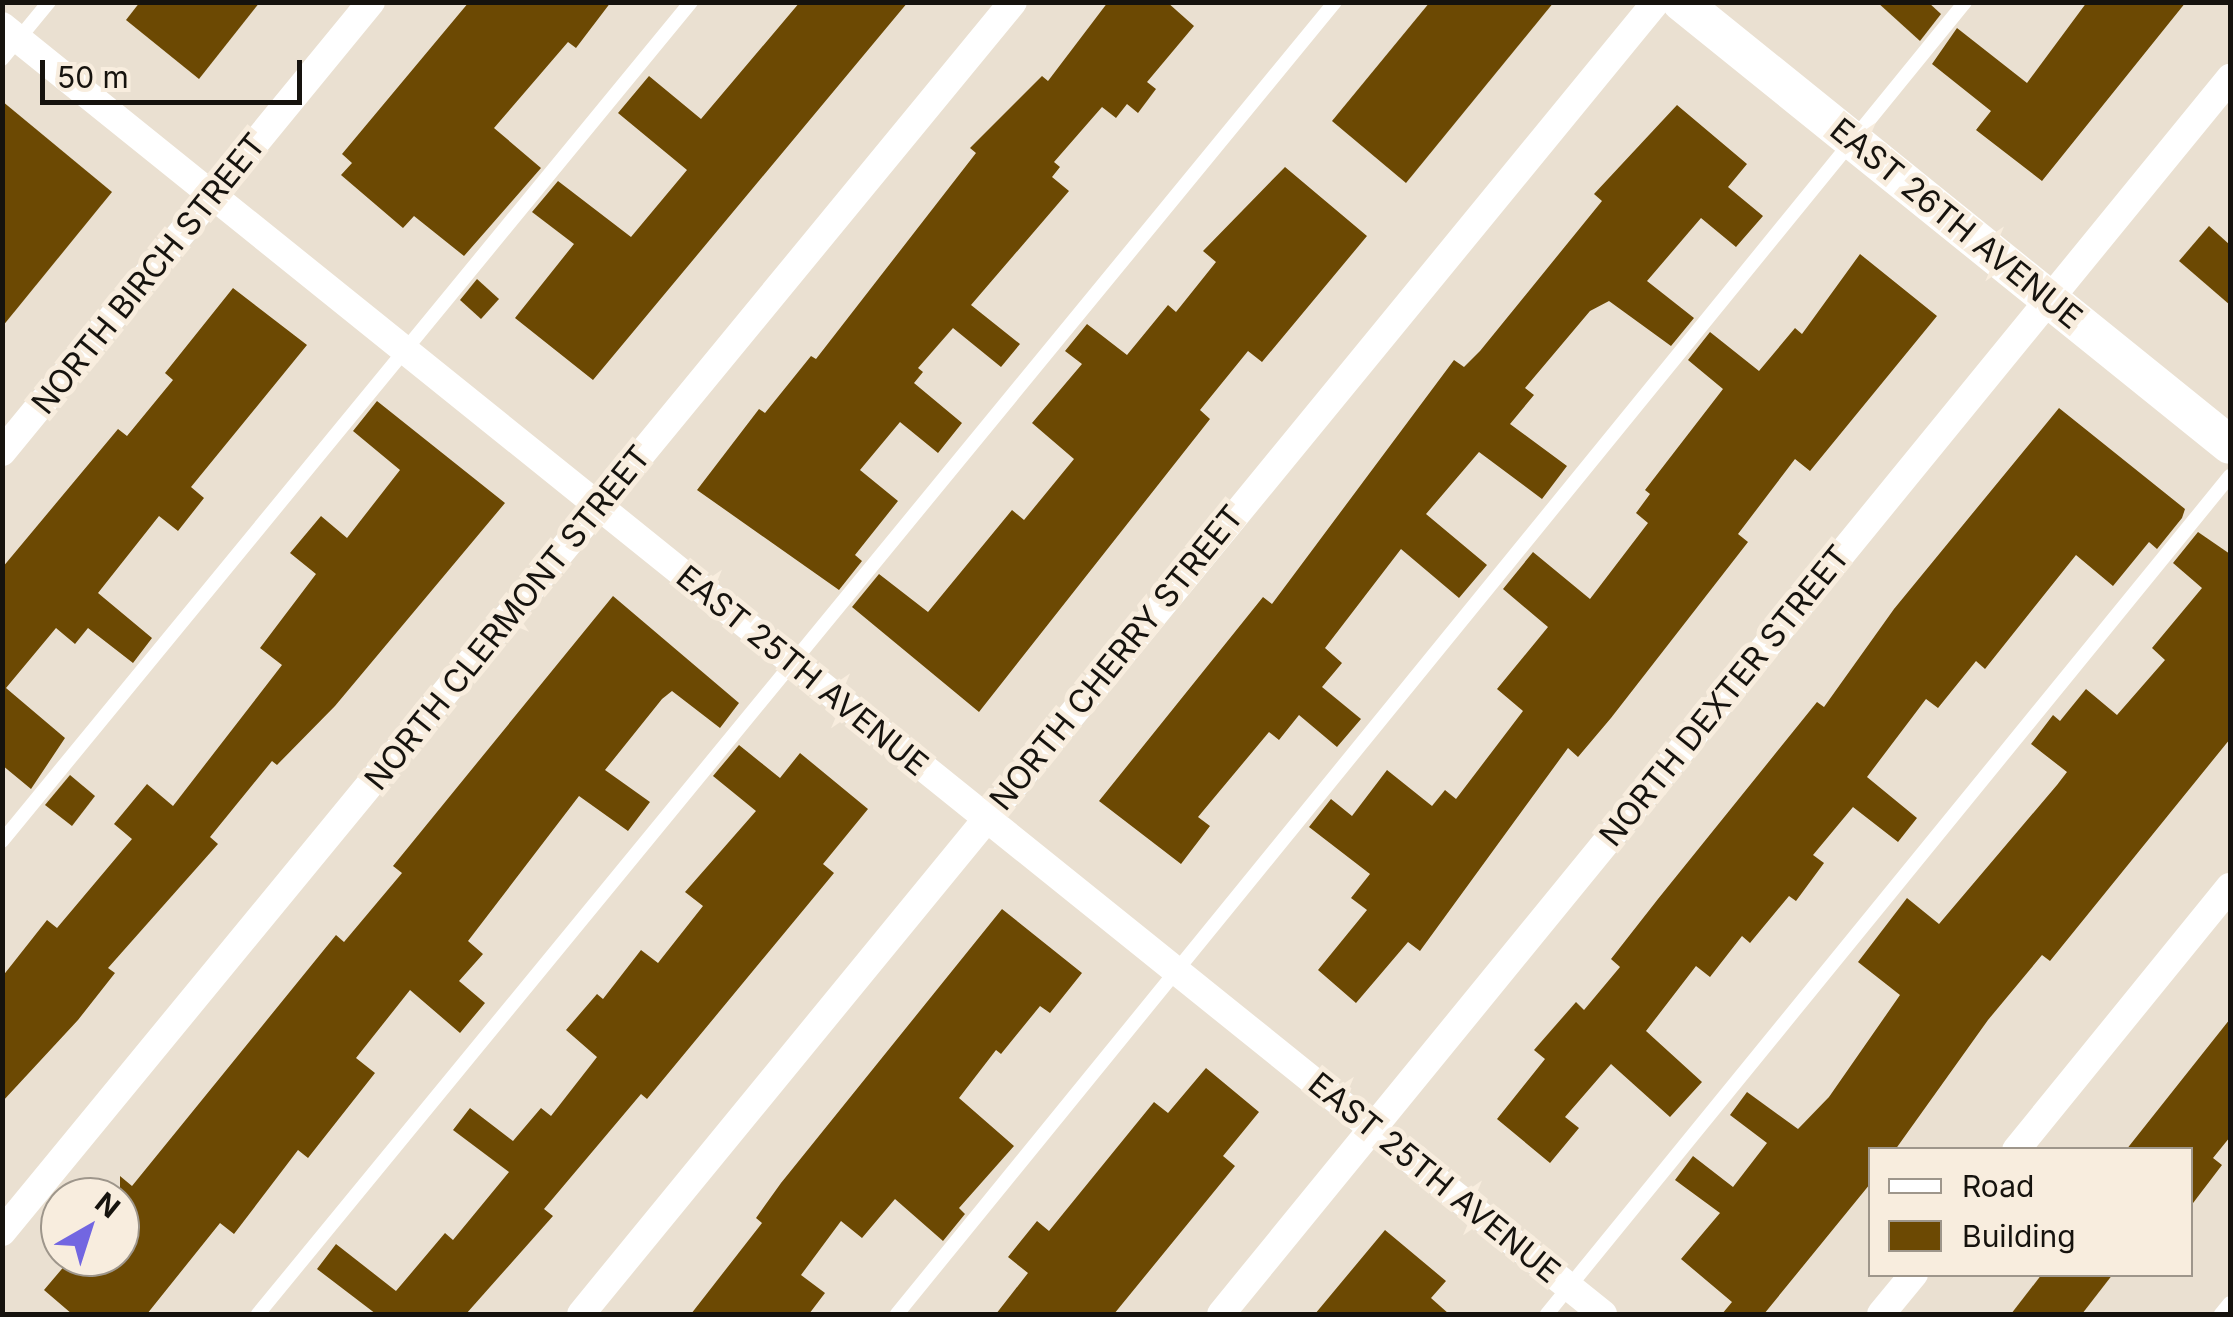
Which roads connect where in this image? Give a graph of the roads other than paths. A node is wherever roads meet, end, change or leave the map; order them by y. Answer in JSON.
{"nodes":[{"id":1,"x":49,"y":2,"type":"edge"},
{"id":2,"x":371,"y":2,"type":"edge"},
{"id":3,"x":691,"y":2,"type":"edge"},
{"id":4,"x":1013,"y":2,"type":"edge"},
{"id":5,"x":1335,"y":2,"type":"edge"},
{"id":6,"x":1656,"y":2,"type":"edge"},
{"id":7,"x":1682,"y":2,"type":"edge"},
{"id":8,"x":1965,"y":2,"type":"edge"},
{"id":9,"x":8,"y":41,"type":"edge"},
{"id":10,"x":2230,"y":78,"type":"edge"},
{"id":11,"x":1853,"y":141,"type":"junction"},
{"id":12,"x":214,"y":196,"type":"junction"},
{"id":13,"x":2050,"y":298,"type":"junction"},
{"id":14,"x":408,"y":350,"type":"junction"},
{"id":15,"x":2230,"y":445,"type":"edge"},
{"id":16,"x":2,"y":452,"type":"edge"},
{"id":17,"x":2230,"y":476,"type":"edge"},
{"id":18,"x":600,"y":506,"type":"junction"},
{"id":19,"x":794,"y":667,"type":"junction"},
{"id":20,"x":984,"y":819,"type":"junction"},
{"id":21,"x":2,"y":841,"type":"edge"},
{"id":22,"x":2230,"y":887,"type":"edge"},
{"id":23,"x":1177,"y":972,"type":"junction"},
{"id":24,"x":1373,"y":1128,"type":"junction"},
{"id":25,"x":2018,"y":1147,"type":"edge"},
{"id":26,"x":2,"y":1232,"type":"edge"},
{"id":27,"x":1912,"y":1277,"type":"edge"},
{"id":28,"x":1569,"y":1287,"type":"junction"},
{"id":29,"x":2230,"y":1303,"type":"edge"},
{"id":30,"x":258,"y":1314,"type":"edge"},
{"id":31,"x":581,"y":1314,"type":"edge"},
{"id":32,"x":897,"y":1314,"type":"edge"},
{"id":33,"x":1221,"y":1314,"type":"edge"},
{"id":34,"x":1547,"y":1314,"type":"edge"},
{"id":35,"x":1603,"y":1314,"type":"edge"},
{"id":36,"x":1881,"y":1314,"type":"edge"},
{"id":37,"x":2221,"y":1314,"type":"edge"}],
"edges":[{"from":1,"to":9,"type":"lane"},
{"from":2,"to":12,"type":"street","name":"NORTH BIRCH STREET"},
{"from":3,"to":14,"type":"lane"},
{"from":4,"to":18,"type":"street","name":"NORTH CLERMONT STREET"},
{"from":5,"to":19,"type":"lane"},
{"from":6,"to":20,"type":"street","name":"NORTH CHERRY STREET"},
{"from":7,"to":11,"type":"street","name":"EAST 26TH AVENUE"},
{"from":8,"to":11,"type":"lane"},
{"from":9,"to":12,"type":"street","name":"EAST 25TH AVENUE"},
{"from":10,"to":13,"type":"street","name":"NORTH DEXTER STREET"},
{"from":11,"to":13,"type":"street","name":"EAST 26TH AVENUE"},
{"from":11,"to":23,"type":"lane"},
{"from":12,"to":14,"type":"street","name":"EAST 25TH AVENUE"},
{"from":12,"to":16,"type":"street","name":"NORTH BIRCH STREET"},
{"from":13,"to":15,"type":"street","name":"EAST 26TH AVENUE"},
{"from":13,"to":24,"type":"street","name":"NORTH DEXTER STREET"},
{"from":14,"to":18,"type":"street","name":"EAST 25TH AVENUE"},
{"from":14,"to":21,"type":"lane"},
{"from":17,"to":28,"type":"lane"},
{"from":18,"to":19,"type":"street","name":"EAST 25TH AVENUE"},
{"from":18,"to":26,"type":"street","name":"NORTH CLERMONT STREET"},
{"from":19,"to":20,"type":"street","name":"EAST 25TH AVENUE"},
{"from":19,"to":30,"type":"lane"},
{"from":20,"to":23,"type":"street","name":"EAST 25TH AVENUE"},
{"from":20,"to":31,"type":"street","name":"NORTH CHERRY STREET"},
{"from":22,"to":25,"type":"street"},
{"from":23,"to":24,"type":"street","name":"EAST 25TH AVENUE"},
{"from":23,"to":32,"type":"lane"},
{"from":24,"to":28,"type":"street","name":"EAST 25TH AVENUE"},
{"from":24,"to":33,"type":"street","name":"NORTH DEXTER STREET"},
{"from":27,"to":36,"type":"street"},
{"from":28,"to":34,"type":"lane"},
{"from":28,"to":35,"type":"street","name":"EAST 25TH AVENUE"},
{"from":29,"to":37,"type":"lane"}]}
